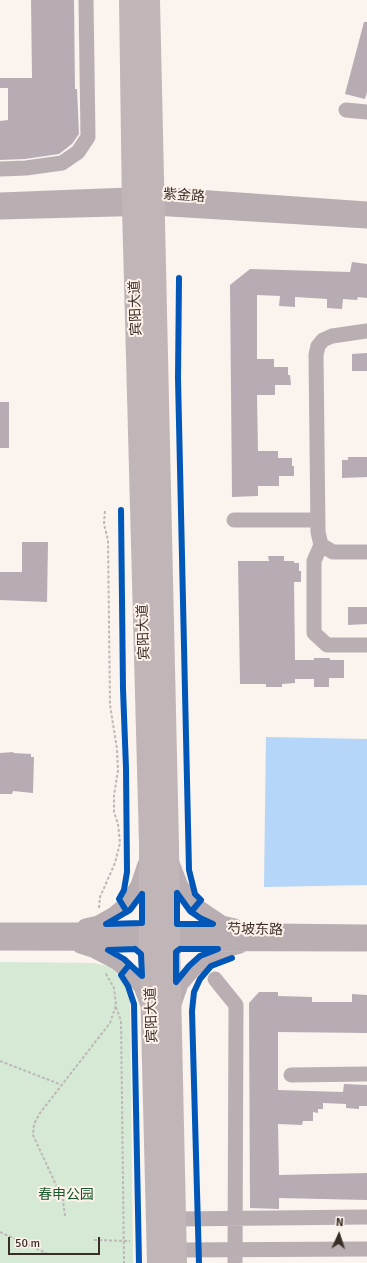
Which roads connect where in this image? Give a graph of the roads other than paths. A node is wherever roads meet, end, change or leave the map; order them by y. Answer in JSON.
{"nodes":[{"id":1,"x":86,"y":0,"type":"edge"},
{"id":2,"x":130,"y":0,"type":"edge"},
{"id":3,"x":149,"y":0,"type":"edge"},
{"id":4,"x":346,"y":110,"type":"dead end"},
{"id":5,"x":367,"y":112,"type":"edge"},
{"id":6,"x":0,"y":169,"type":"edge"},
{"id":7,"x":0,"y":200,"type":"edge"},
{"id":8,"x":143,"y":201,"type":"junction"},
{"id":9,"x":367,"y":209,"type":"edge"},
{"id":10,"x":0,"y":212,"type":"edge"},
{"id":11,"x":367,"y":221,"type":"edge"},
{"id":12,"x":367,"y":331,"type":"edge"},
{"id":13,"x":234,"y":520,"type":"dead end"},
{"id":14,"x":318,"y":520,"type":"junction"},
{"id":15,"x":321,"y":545,"type":"junction"},
{"id":16,"x":367,"y":552,"type":"edge"},
{"id":17,"x":367,"y":645,"type":"edge"},
{"id":18,"x":159,"y":844,"type":"junction"},
{"id":19,"x":0,"y":930,"type":"edge"},
{"id":20,"x":367,"y":932,"type":"edge"},
{"id":21,"x":68,"y":936,"type":"junction"},
{"id":22,"x":160,"y":936,"type":"junction"},
{"id":23,"x":252,"y":937,"type":"junction"},
{"id":24,"x":0,"y":943,"type":"edge"},
{"id":25,"x":367,"y":944,"type":"edge"},
{"id":26,"x":215,"y":979,"type":"dead end"},
{"id":27,"x":162,"y":1022,"type":"junction"},
{"id":28,"x":367,"y":1074,"type":"edge"},
{"id":29,"x":291,"y":1075,"type":"dead end"},
{"id":30,"x":367,"y":1216,"type":"edge"},
{"id":31,"x":234,"y":1218,"type":"junction"},
{"id":32,"x":175,"y":1219,"type":"junction"},
{"id":33,"x":367,"y":1249,"type":"edge"},
{"id":34,"x":176,"y":1256,"type":"edge"},
{"id":35,"x":235,"y":1256,"type":"edge"},
{"id":36,"x":158,"y":1263,"type":"edge"}],
"edges":[{"from":1,"to":6,"type":"street"},
{"from":2,"to":8,"type":"highway","name":"宾阳大道"},
{"from":3,"to":8,"type":"highway","name":"宾阳大道"},
{"from":4,"to":5,"type":"street"},
{"from":7,"to":8,"type":"street","name":"紫金路"},
{"from":8,"to":9,"type":"street","name":"紫金路"},
{"from":8,"to":10,"type":"street","name":"紫金路"},
{"from":8,"to":11,"type":"street","name":"紫金路"},
{"from":8,"to":18,"type":"highway","name":"宾阳大道"},
{"from":12,"to":14,"type":"street"},
{"from":13,"to":14,"type":"street"},
{"from":14,"to":15,"type":"street"},
{"from":15,"to":16,"type":"street"},
{"from":15,"to":17,"type":"street"},
{"from":18,"to":21,"type":"street"},
{"from":18,"to":22,"type":"highway","name":"宾阳大道"},
{"from":18,"to":23,"type":"street"},
{"from":19,"to":21,"type":"street","name":"芍坡东路"},
{"from":20,"to":23,"type":"street","name":"芍坡东路"},
{"from":21,"to":22,"type":"street","name":"芍坡东路"},
{"from":21,"to":24,"type":"street","name":"芍坡东路"},
{"from":21,"to":27,"type":"street"},
{"from":22,"to":23,"type":"street","name":"芍坡东路"},
{"from":22,"to":27,"type":"highway","name":"宾阳大道"},
{"from":23,"to":25,"type":"street","name":"芍坡东路"},
{"from":23,"to":27,"type":"street"},
{"from":26,"to":31,"type":"street"},
{"from":27,"to":32,"type":"highway","name":"宾阳大道"},
{"from":27,"to":36,"type":"highway","name":"宾阳大道"},
{"from":28,"to":29,"type":"street"},
{"from":30,"to":31,"type":"street"},
{"from":31,"to":32,"type":"street"},
{"from":31,"to":35,"type":"street"},
{"from":32,"to":34,"type":"highway","name":"宾阳大道"},
{"from":33,"to":35,"type":"street"},
{"from":34,"to":35,"type":"street"}]}
